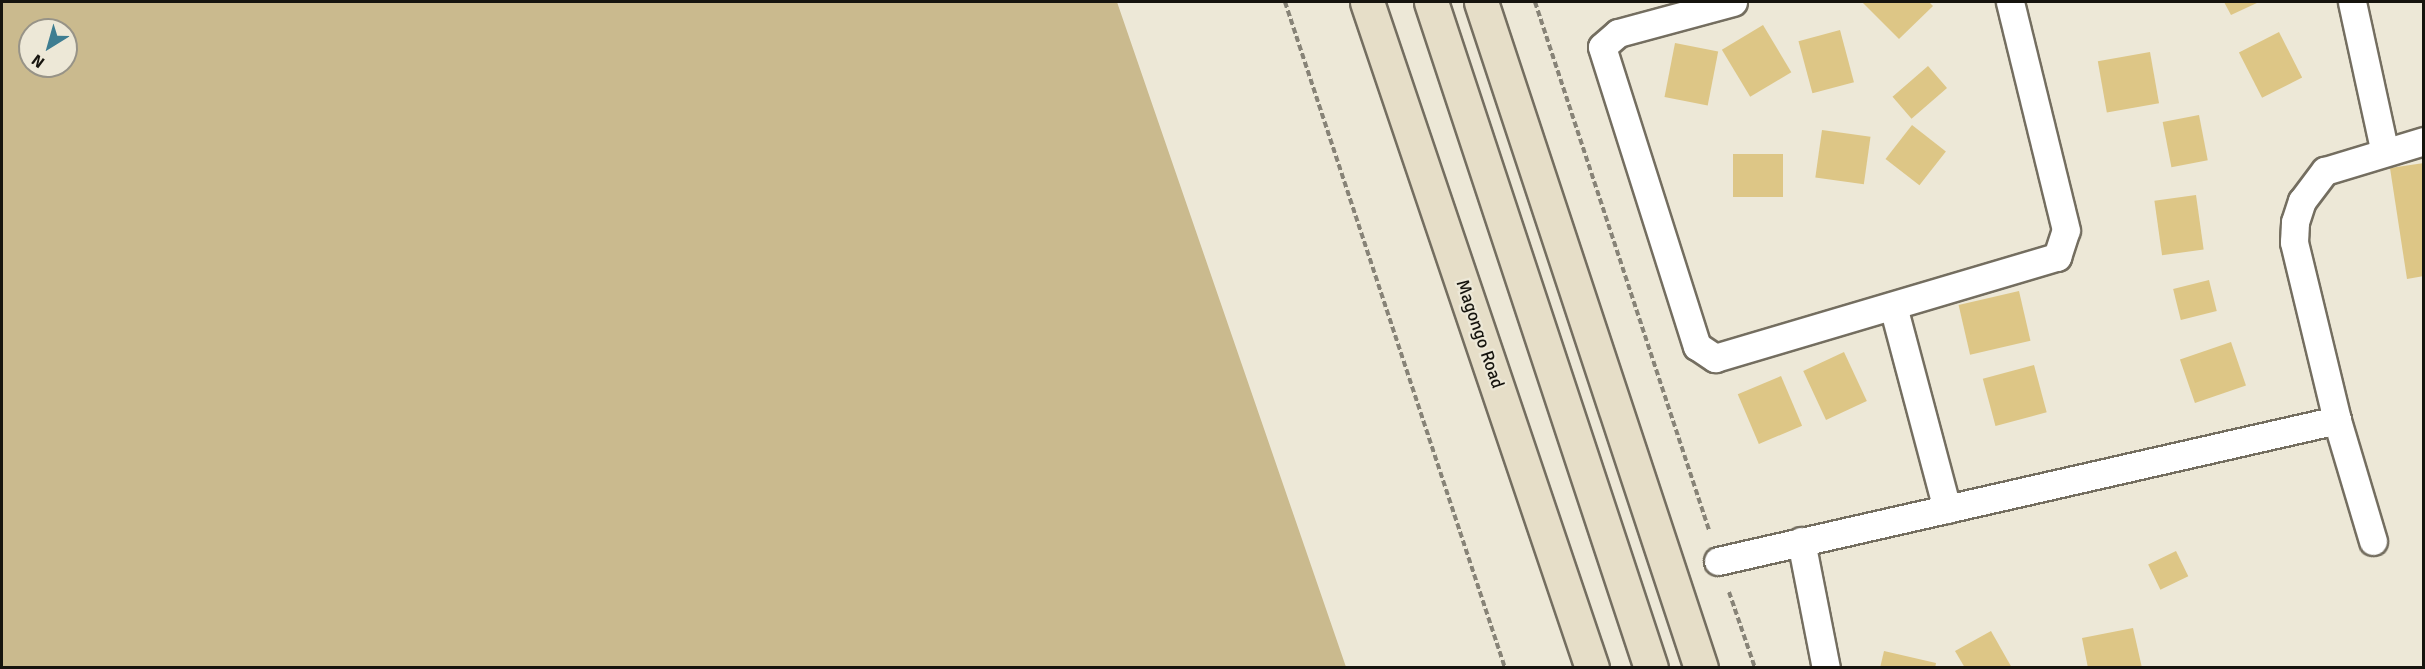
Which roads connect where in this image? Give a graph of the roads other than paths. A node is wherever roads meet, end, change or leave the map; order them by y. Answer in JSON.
{"nodes":[{"id":1,"x":1367,"y":2,"type":"edge"},
{"id":2,"x":1431,"y":2,"type":"edge"},
{"id":3,"x":1481,"y":2,"type":"edge"},
{"id":4,"x":1733,"y":2,"type":"edge"},
{"id":5,"x":2010,"y":2,"type":"edge"},
{"id":6,"x":2352,"y":2,"type":"edge"},
{"id":7,"x":2424,"y":141,"type":"edge"},
{"id":8,"x":2384,"y":149,"type":"junction"},
{"id":9,"x":1893,"y":306,"type":"junction"},
{"id":10,"x":2337,"y":420,"type":"junction"},
{"id":11,"x":1947,"y":509,"type":"junction"},
{"id":12,"x":1801,"y":541,"type":"junction"},
{"id":13,"x":2373,"y":541,"type":"dead end"},
{"id":14,"x":1719,"y":561,"type":"road end"},
{"id":15,"x":1592,"y":668,"type":"edge"},
{"id":16,"x":1651,"y":668,"type":"edge"},
{"id":17,"x":1701,"y":668,"type":"edge"},
{"id":18,"x":1826,"y":668,"type":"edge"}],
"edges":[{"from":1,"to":15,"type":"main road","name":"Magongo Road"},
{"from":2,"to":16,"type":"main road"},
{"from":3,"to":17,"type":"main road"},
{"from":4,"to":9,"type":"street"},
{"from":5,"to":9,"type":"street"},
{"from":6,"to":8,"type":"street"},
{"from":7,"to":8,"type":"street"},
{"from":8,"to":10,"type":"street"},
{"from":9,"to":11,"type":"street"},
{"from":10,"to":11,"type":"street"},
{"from":10,"to":13,"type":"street"},
{"from":11,"to":12,"type":"street"},
{"from":12,"to":14,"type":"street"},
{"from":12,"to":18,"type":"street"}]}
